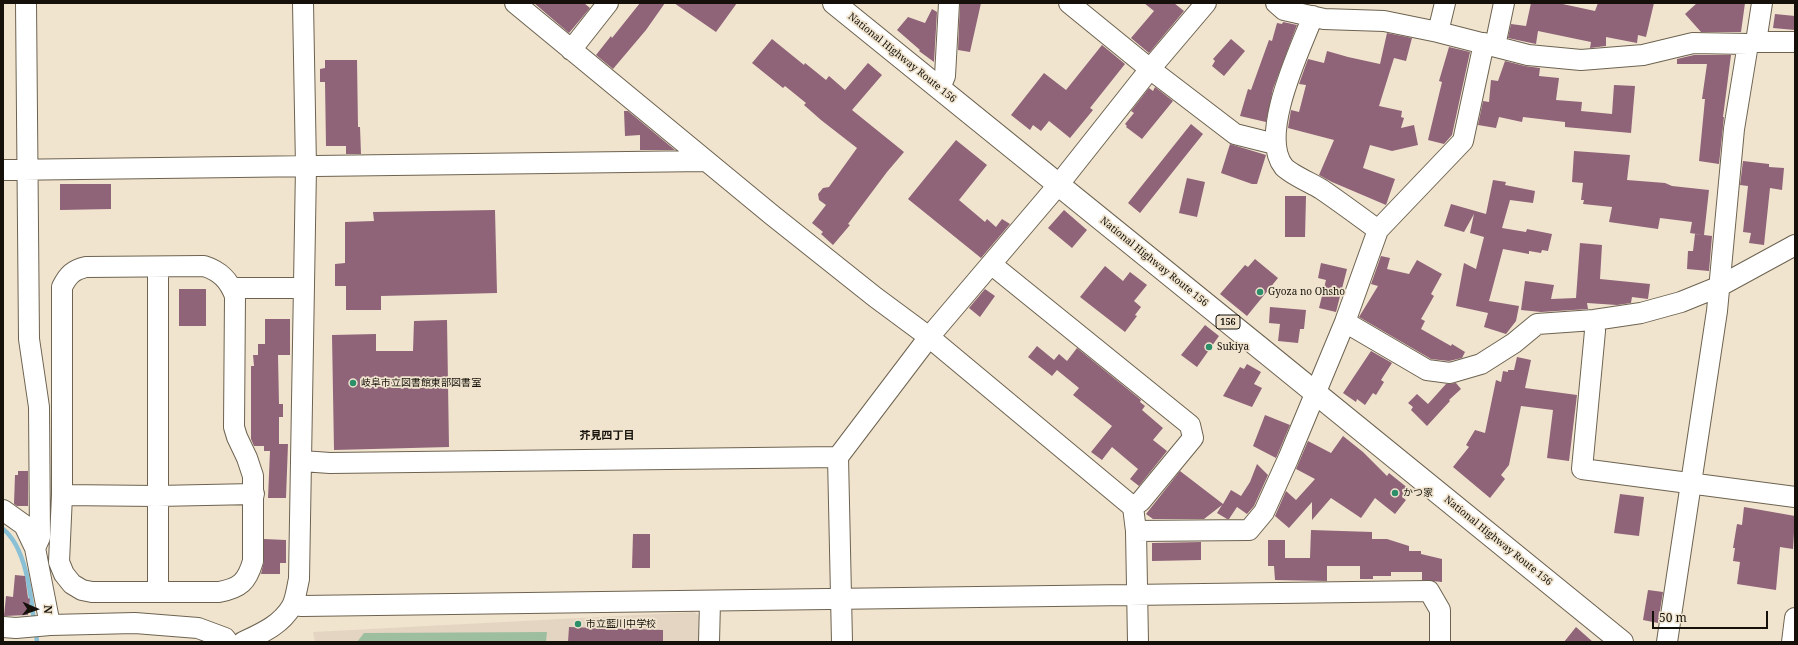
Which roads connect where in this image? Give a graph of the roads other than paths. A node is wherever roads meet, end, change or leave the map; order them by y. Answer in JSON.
{"nodes":[{"id":1,"x":26,"y":3,"type":"edge"},
{"id":2,"x":303,"y":3,"type":"edge"},
{"id":3,"x":515,"y":3,"type":"edge"},
{"id":4,"x":608,"y":3,"type":"edge"},
{"id":5,"x":834,"y":3,"type":"edge"},
{"id":6,"x":949,"y":3,"type":"edge"},
{"id":7,"x":1069,"y":3,"type":"edge"},
{"id":8,"x":1206,"y":3,"type":"edge"},
{"id":9,"x":1276,"y":3,"type":"edge"},
{"id":10,"x":1445,"y":3,"type":"edge"},
{"id":11,"x":1504,"y":3,"type":"edge"},
{"id":12,"x":1762,"y":3,"type":"edge"},
{"id":13,"x":1323,"y":13,"type":"edge"},
{"id":14,"x":1438,"y":32,"type":"junction"},
{"id":15,"x":1795,"y":42,"type":"edge"},
{"id":16,"x":1752,"y":43,"type":"junction"},
{"id":17,"x":1490,"y":45,"type":"junction"},
{"id":18,"x":572,"y":50,"type":"junction"},
{"id":19,"x":1150,"y":70,"type":"junction"},
{"id":20,"x":940,"y":88,"type":"junction"},
{"id":21,"x":1275,"y":144,"type":"junction"},
{"id":22,"x":706,"y":161,"type":"junction"},
{"id":23,"x":306,"y":167,"type":"junction"},
{"id":24,"x":27,"y":169,"type":"junction"},
{"id":25,"x":3,"y":170,"type":"edge"},
{"id":26,"x":1059,"y":184,"type":"junction"},
{"id":27,"x":1378,"y":230,"type":"junction"},
{"id":28,"x":1795,"y":245,"type":"edge"},
{"id":29,"x":991,"y":264,"type":"junction"},
{"id":30,"x":158,"y":267,"type":"junction"},
{"id":31,"x":1718,"y":287,"type":"junction"},
{"id":32,"x":232,"y":288,"type":"junction"},
{"id":33,"x":304,"y":288,"type":"junction"},
{"id":34,"x":1594,"y":320,"type":"junction"},
{"id":35,"x":1345,"y":322,"type":"junction"},
{"id":36,"x":929,"y":337,"type":"junction"},
{"id":37,"x":1315,"y":392,"type":"junction"},
{"id":38,"x":838,"y":457,"type":"junction"},
{"id":39,"x":302,"y":461,"type":"junction"},
{"id":40,"x":1690,"y":483,"type":"junction"},
{"id":41,"x":254,"y":494,"type":"junction"},
{"id":42,"x":62,"y":495,"type":"junction"},
{"id":43,"x":157,"y":496,"type":"junction"},
{"id":44,"x":1795,"y":497,"type":"edge"},
{"id":45,"x":1133,"y":507,"type":"junction"},
{"id":46,"x":3,"y":510,"type":"edge"},
{"id":47,"x":1136,"y":531,"type":"junction"},
{"id":48,"x":36,"y":548,"type":"junction"},
{"id":49,"x":158,"y":592,"type":"junction"},
{"id":50,"x":1138,"y":594,"type":"junction"},
{"id":51,"x":842,"y":599,"type":"junction"},
{"id":52,"x":710,"y":602,"type":"junction"},
{"id":53,"x":292,"y":605,"type":"junction"},
{"id":54,"x":1795,"y":618,"type":"edge"},
{"id":55,"x":50,"y":625,"type":"junction"},
{"id":56,"x":3,"y":627,"type":"edge"},
{"id":57,"x":228,"y":642,"type":"edge"},
{"id":58,"x":243,"y":642,"type":"edge"},
{"id":59,"x":709,"y":642,"type":"edge"},
{"id":60,"x":842,"y":642,"type":"edge"},
{"id":61,"x":1138,"y":642,"type":"edge"},
{"id":62,"x":1440,"y":642,"type":"edge"},
{"id":63,"x":1622,"y":642,"type":"edge"},
{"id":64,"x":1666,"y":642,"type":"edge"},
{"id":65,"x":1792,"y":642,"type":"edge"}],
"edges":[{"from":1,"to":24,"type":"street"},
{"from":2,"to":23,"type":"street"},
{"from":3,"to":18,"type":"street"},
{"from":4,"to":18,"type":"street"},
{"from":5,"to":20,"type":"highway","name":"National Highway Route 156","number":"156"},
{"from":6,"to":20,"type":"street"},
{"from":7,"to":19,"type":"street"},
{"from":8,"to":19,"type":"street"},
{"from":9,"to":13,"type":"street"},
{"from":10,"to":14,"type":"street"},
{"from":11,"to":17,"type":"street"},
{"from":12,"to":16,"type":"street"},
{"from":13,"to":14,"type":"street"},
{"from":13,"to":21,"type":"street"},
{"from":14,"to":17,"type":"street"},
{"from":15,"to":16,"type":"street"},
{"from":16,"to":17,"type":"street"},
{"from":16,"to":31,"type":"street"},
{"from":17,"to":27,"type":"street"},
{"from":18,"to":22,"type":"street"},
{"from":19,"to":21,"type":"street"},
{"from":19,"to":26,"type":"street"},
{"from":20,"to":26,"type":"highway","name":"National Highway Route 156","number":"156"},
{"from":21,"to":27,"type":"street"},
{"from":22,"to":23,"type":"street"},
{"from":22,"to":36,"type":"street"},
{"from":23,"to":24,"type":"street"},
{"from":23,"to":33,"type":"street"},
{"from":24,"to":25,"type":"street"},
{"from":24,"to":48,"type":"street"},
{"from":26,"to":29,"type":"street"},
{"from":26,"to":37,"type":"highway","name":"National Highway Route 156","number":"156"},
{"from":27,"to":35,"type":"street"},
{"from":28,"to":31,"type":"street"},
{"from":29,"to":36,"type":"street"},
{"from":29,"to":45,"type":"street"},
{"from":30,"to":32,"type":"street"},
{"from":30,"to":42,"type":"street"},
{"from":30,"to":43,"type":"street"},
{"from":31,"to":34,"type":"street"},
{"from":31,"to":40,"type":"street"},
{"from":32,"to":33,"type":"street"},
{"from":32,"to":41,"type":"street"},
{"from":33,"to":39,"type":"street"},
{"from":34,"to":35,"type":"street"},
{"from":34,"to":40,"type":"street"},
{"from":35,"to":37,"type":"street"},
{"from":36,"to":38,"type":"street"},
{"from":36,"to":45,"type":"street"},
{"from":37,"to":47,"type":"street"},
{"from":37,"to":63,"type":"highway","name":"National Highway Route 156","number":"156"},
{"from":38,"to":39,"type":"street"},
{"from":38,"to":51,"type":"street"},
{"from":39,"to":53,"type":"street"},
{"from":40,"to":44,"type":"street"},
{"from":40,"to":64,"type":"street"},
{"from":41,"to":43,"type":"street"},
{"from":41,"to":49,"type":"street"},
{"from":42,"to":43,"type":"street"},
{"from":42,"to":49,"type":"street"},
{"from":43,"to":49,"type":"street"},
{"from":45,"to":47,"type":"street"},
{"from":46,"to":48,"type":"street"},
{"from":47,"to":50,"type":"street"},
{"from":48,"to":55,"type":"street"},
{"from":50,"to":51,"type":"street"},
{"from":50,"to":61,"type":"street"},
{"from":50,"to":62,"type":"street"},
{"from":51,"to":52,"type":"street"},
{"from":51,"to":60,"type":"street"},
{"from":52,"to":53,"type":"street"},
{"from":52,"to":59,"type":"street"},
{"from":53,"to":58,"type":"street"},
{"from":54,"to":65,"type":"street"},
{"from":55,"to":56,"type":"street"},
{"from":55,"to":57,"type":"street"}]}
